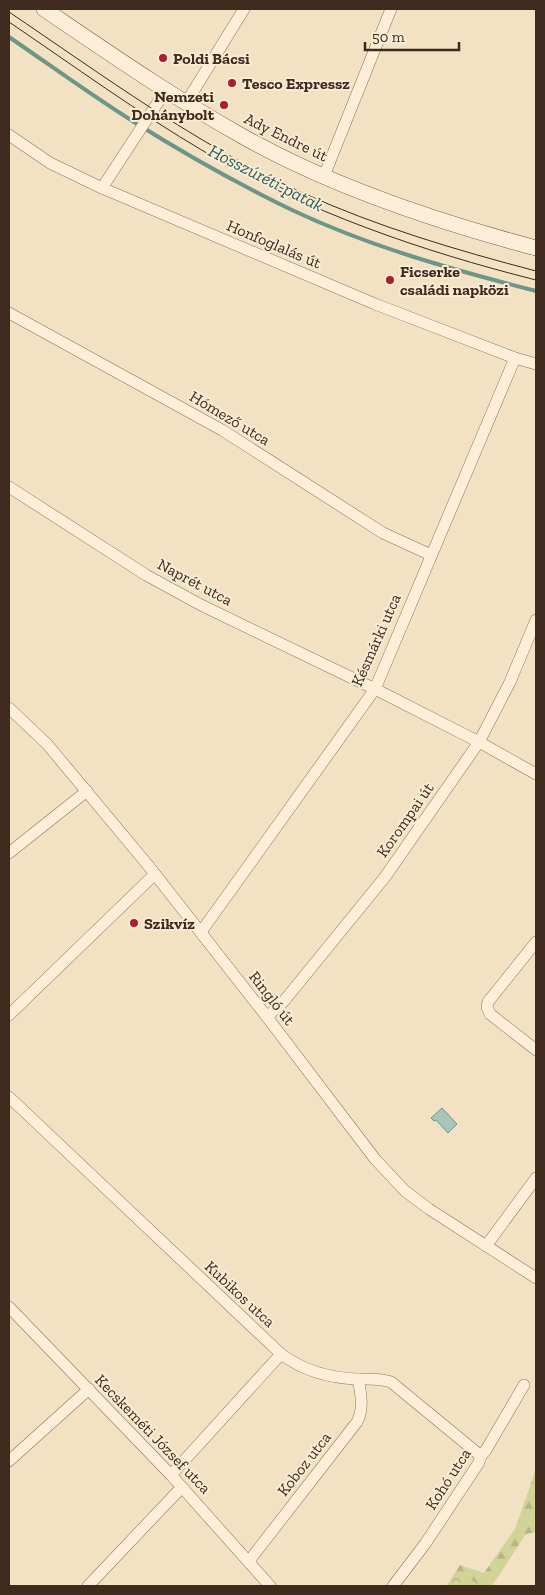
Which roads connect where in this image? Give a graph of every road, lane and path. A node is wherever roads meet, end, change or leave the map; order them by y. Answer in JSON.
{"nodes":[{"id":1,"x":44,"y":9,"type":"edge"},
{"id":2,"x":244,"y":9,"type":"edge"},
{"id":3,"x":391,"y":9,"type":"edge"},
{"id":4,"x":166,"y":90,"type":"junction"},
{"id":5,"x":186,"y":103,"type":"junction"},
{"id":6,"x":9,"y":135,"type":"edge"},
{"id":7,"x":324,"y":176,"type":"junction"},
{"id":8,"x":102,"y":188,"type":"junction"},
{"id":9,"x":536,"y":248,"type":"edge"},
{"id":10,"x":9,"y":313,"type":"edge"},
{"id":11,"x":516,"y":358,"type":"junction"},
{"id":12,"x":536,"y":364,"type":"edge"},
{"id":13,"x":9,"y":487,"type":"edge"},
{"id":14,"x":431,"y":555,"type":"junction"},
{"id":15,"x":536,"y":620,"type":"edge"},
{"id":16,"x":375,"y":689,"type":"junction"},
{"id":17,"x":9,"y":708,"type":"edge"},
{"id":18,"x":479,"y":742,"type":"junction"},
{"id":19,"x":536,"y":774,"type":"edge"},
{"id":20,"x":87,"y":791,"type":"junction"},
{"id":21,"x":11,"y":848,"type":"edge"},
{"id":22,"x":155,"y":874,"type":"junction"},
{"id":23,"x":201,"y":932,"type":"junction"},
{"id":24,"x":536,"y":942,"type":"edge"},
{"id":25,"x":9,"y":1015,"type":"edge"},
{"id":26,"x":267,"y":1018,"type":"junction"},
{"id":27,"x":536,"y":1050,"type":"edge"},
{"id":28,"x":9,"y":1097,"type":"edge"},
{"id":29,"x":536,"y":1178,"type":"edge"},
{"id":30,"x":486,"y":1246,"type":"junction"},
{"id":31,"x":536,"y":1278,"type":"edge"},
{"id":32,"x":9,"y":1307,"type":"edge"},
{"id":33,"x":280,"y":1354,"type":"junction"},
{"id":34,"x":358,"y":1379,"type":"junction"},
{"id":35,"x":524,"y":1385,"type":"dead end"},
{"id":36,"x":89,"y":1389,"type":"junction"},
{"id":37,"x":481,"y":1456,"type":"junction"},
{"id":38,"x":9,"y":1460,"type":"edge"},
{"id":39,"x":171,"y":1474,"type":"junction"},
{"id":40,"x":182,"y":1487,"type":"junction"},
{"id":41,"x":249,"y":1561,"type":"junction"},
{"id":42,"x":88,"y":1586,"type":"edge"},
{"id":43,"x":270,"y":1586,"type":"edge"},
{"id":44,"x":393,"y":1586,"type":"edge"}],
"edges":[{"from":1,"to":4,"type":"street","name":"Ady Endre út"},
{"from":2,"to":5,"type":"street"},
{"from":3,"to":7,"type":"street"},
{"from":4,"to":5,"type":"street","name":"Ady Endre út"},
{"from":4,"to":8,"type":"street"},
{"from":5,"to":7,"type":"street","name":"Ady Endre út"},
{"from":6,"to":8,"type":"street","name":"Honfoglalás út"},
{"from":7,"to":9,"type":"street","name":"Ady Endre út"},
{"from":8,"to":11,"type":"street","name":"Honfoglalás út"},
{"from":10,"to":14,"type":"street","name":"Hómező utca"},
{"from":11,"to":12,"type":"street","name":"Honfoglalás út"},
{"from":11,"to":14,"type":"street","name":"Késmárki utca"},
{"from":13,"to":16,"type":"street","name":"Naprét utca"},
{"from":14,"to":16,"type":"street","name":"Késmárki utca"},
{"from":15,"to":18,"type":"street","name":"Korompai út"},
{"from":16,"to":18,"type":"street","name":"Naprét utca"},
{"from":16,"to":23,"type":"street","name":"Késmárki utca"},
{"from":17,"to":20,"type":"street","name":"Ringló út"},
{"from":18,"to":19,"type":"street","name":"Naprét utca"},
{"from":18,"to":26,"type":"street","name":"Korompai út"},
{"from":20,"to":21,"type":"street"},
{"from":20,"to":22,"type":"street","name":"Ringló út"},
{"from":22,"to":23,"type":"street","name":"Ringló út"},
{"from":22,"to":25,"type":"street"},
{"from":23,"to":26,"type":"street","name":"Ringló út"},
{"from":24,"to":27,"type":"street"},
{"from":26,"to":30,"type":"street","name":"Ringló út"},
{"from":28,"to":33,"type":"street","name":"Kubikos utca"},
{"from":29,"to":30,"type":"street"},
{"from":30,"to":31,"type":"street","name":"Ringló út"},
{"from":32,"to":36,"type":"street","name":"Kecskeméti József utca"},
{"from":33,"to":34,"type":"street","name":"Kubikos utca"},
{"from":33,"to":39,"type":"street"},
{"from":34,"to":37,"type":"street","name":"Kubikos utca"},
{"from":34,"to":41,"type":"street","name":"Koboz utca"},
{"from":35,"to":37,"type":"street","name":"Kohó utca"},
{"from":36,"to":38,"type":"street"},
{"from":36,"to":39,"type":"street","name":"Kecskeméti József utca"},
{"from":37,"to":44,"type":"street","name":"Kohó utca"},
{"from":39,"to":40,"type":"street","name":"Kecskeméti József utca"},
{"from":40,"to":41,"type":"street","name":"Kecskeméti József utca"},
{"from":40,"to":42,"type":"street"},
{"from":41,"to":43,"type":"street","name":"Kecskeméti József utca"}]}
